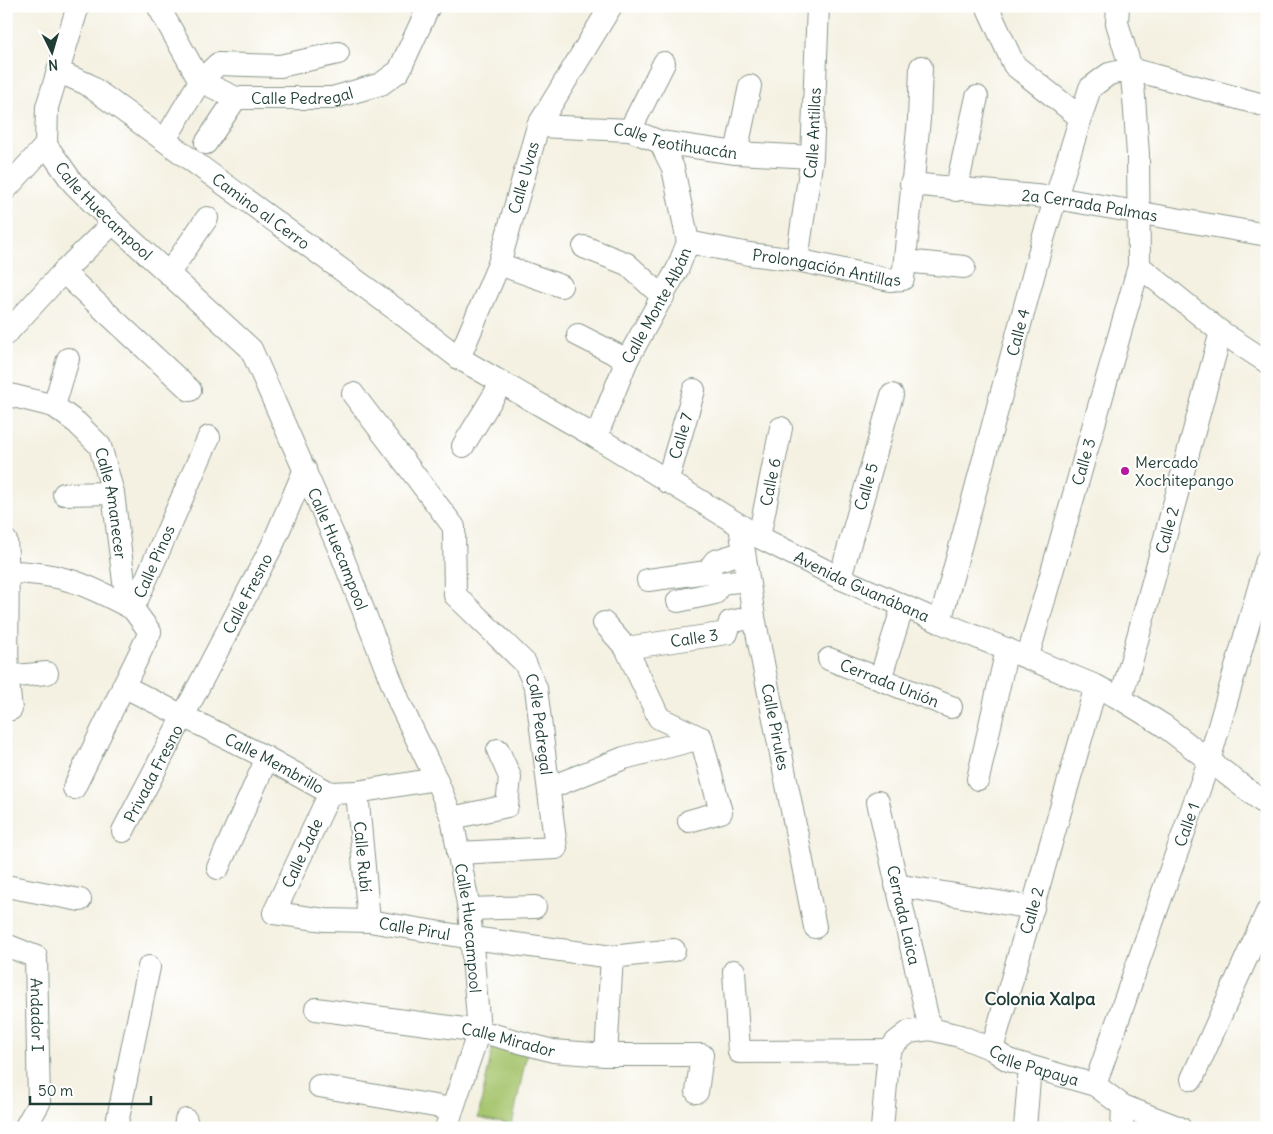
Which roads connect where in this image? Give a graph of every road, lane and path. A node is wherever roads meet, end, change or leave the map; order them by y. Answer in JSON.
{"nodes":[{"id":1,"x":78,"y":6,"type":"edge"},
{"id":2,"x":158,"y":6,"type":"edge"},
{"id":3,"x":429,"y":6,"type":"edge"},
{"id":4,"x":611,"y":6,"type":"edge"},
{"id":5,"x":818,"y":6,"type":"edge"},
{"id":6,"x":987,"y":6,"type":"edge"},
{"id":7,"x":1114,"y":12,"type":"edge"},
{"id":8,"x":338,"y":53,"type":"dead end"},
{"id":9,"x":664,"y":63,"type":"dead end"},
{"id":10,"x":921,"y":67,"type":"dead end"},
{"id":11,"x":1131,"y":69,"type":"junction"},
{"id":12,"x":59,"y":72,"type":"junction"},
{"id":13,"x":200,"y":81,"type":"junction"},
{"id":14,"x":750,"y":86,"type":"dead end"},
{"id":15,"x":977,"y":97,"type":"dead end"},
{"id":16,"x":236,"y":98,"type":"junction"},
{"id":17,"x":1267,"y":106,"type":"edge"},
{"id":18,"x":1081,"y":118,"type":"junction"},
{"id":19,"x":538,"y":126,"type":"junction"},
{"id":20,"x":630,"y":130,"type":"junction"},
{"id":21,"x":165,"y":140,"type":"junction"},
{"id":22,"x":660,"y":142,"type":"junction"},
{"id":23,"x":206,"y":143,"type":"dead end"},
{"id":24,"x":46,"y":145,"type":"junction"},
{"id":25,"x":736,"y":153,"type":"junction"},
{"id":26,"x":812,"y":157,"type":"junction"},
{"id":27,"x":911,"y":184,"type":"junction"},
{"id":28,"x":6,"y":189,"type":"edge"},
{"id":29,"x":956,"y":190,"type":"junction"},
{"id":30,"x":1056,"y":198,"type":"junction"},
{"id":31,"x":1140,"y":212,"type":"junction"},
{"id":32,"x":207,"y":218,"type":"dead end"},
{"id":33,"x":113,"y":223,"type":"junction"},
{"id":34,"x":1267,"y":235,"type":"edge"},
{"id":35,"x":688,"y":242,"type":"junction"},
{"id":36,"x":584,"y":247,"type":"dead end"},
{"id":37,"x":798,"y":260,"type":"junction"},
{"id":38,"x":905,"y":261,"type":"junction"},
{"id":39,"x":499,"y":264,"type":"junction"},
{"id":40,"x":1139,"y":266,"type":"junction"},
{"id":41,"x":964,"y":267,"type":"dead end"},
{"id":42,"x":63,"y":272,"type":"junction"},
{"id":43,"x":168,"y":273,"type":"junction"},
{"id":44,"x":561,"y":286,"type":"dead end"},
{"id":45,"x":663,"y":297,"type":"junction"},
{"id":46,"x":1221,"y":332,"type":"junction"},
{"id":47,"x":7,"y":334,"type":"edge"},
{"id":48,"x":578,"y":336,"type":"dead end"},
{"id":49,"x":459,"y":358,"type":"junction"},
{"id":50,"x":68,"y":359,"type":"dead end"},
{"id":51,"x":627,"y":360,"type":"junction"},
{"id":52,"x":1267,"y":362,"type":"edge"},
{"id":53,"x":501,"y":384,"type":"junction"},
{"id":54,"x":190,"y":390,"type":"dead end"},
{"id":55,"x":694,"y":390,"type":"dead end"},
{"id":56,"x":6,"y":394,"type":"edge"},
{"id":57,"x":353,"y":394,"type":"dead end"},
{"id":58,"x":892,"y":395,"type":"dead end"},
{"id":59,"x":54,"y":406,"type":"junction"},
{"id":60,"x":781,"y":428,"type":"dead end"},
{"id":61,"x":209,"y":437,"type":"dead end"},
{"id":62,"x":596,"y":437,"type":"junction"},
{"id":63,"x":463,"y":446,"type":"dead end"},
{"id":64,"x":305,"y":469,"type":"junction"},
{"id":65,"x":667,"y":482,"type":"junction"},
{"id":66,"x":113,"y":493,"type":"junction"},
{"id":67,"x":64,"y":494,"type":"dead end"},
{"id":68,"x":740,"y":526,"type":"junction"},
{"id":69,"x":759,"y":537,"type":"junction"},
{"id":70,"x":6,"y":541,"type":"edge"},
{"id":71,"x":742,"y":553,"type":"junction"},
{"id":72,"x":1267,"y":560,"type":"edge"},
{"id":73,"x":8,"y":572,"type":"edge"},
{"id":74,"x":840,"y":578,"type":"junction"},
{"id":75,"x":648,"y":580,"type":"dead end"},
{"id":76,"x":748,"y":580,"type":"junction"},
{"id":77,"x":678,"y":601,"type":"dead end"},
{"id":78,"x":903,"y":606,"type":"junction"},
{"id":79,"x":132,"y":609,"type":"junction"},
{"id":80,"x":754,"y":617,"type":"junction"},
{"id":81,"x":940,"y":622,"type":"junction"},
{"id":82,"x":604,"y":624,"type":"dead end"},
{"id":83,"x":626,"y":648,"type":"junction"},
{"id":84,"x":1007,"y":649,"type":"junction"},
{"id":85,"x":1028,"y":656,"type":"junction"},
{"id":86,"x":829,"y":659,"type":"dead end"},
{"id":87,"x":47,"y":672,"type":"dead end"},
{"id":88,"x":6,"y":677,"type":"edge"},
{"id":89,"x":880,"y":679,"type":"junction"},
{"id":90,"x":123,"y":686,"type":"junction"},
{"id":91,"x":1096,"y":686,"type":"junction"},
{"id":92,"x":1121,"y":699,"type":"junction"},
{"id":93,"x":951,"y":707,"type":"dead end"},
{"id":94,"x":11,"y":709,"type":"dead end"},
{"id":95,"x":182,"y":716,"type":"junction"},
{"id":96,"x":701,"y":738,"type":"junction"},
{"id":97,"x":498,"y":750,"type":"dead end"},
{"id":98,"x":267,"y":758,"type":"junction"},
{"id":99,"x":1209,"y":761,"type":"junction"},
{"id":100,"x":436,"y":779,"type":"junction"},
{"id":101,"x":978,"y":779,"type":"dead end"},
{"id":102,"x":74,"y":788,"type":"dead end"},
{"id":103,"x":549,"y":788,"type":"junction"},
{"id":104,"x":357,"y":792,"type":"junction"},
{"id":105,"x":330,"y":793,"type":"junction"},
{"id":106,"x":878,"y":802,"type":"dead end"},
{"id":107,"x":1267,"y":805,"type":"edge"},
{"id":108,"x":452,"y":818,"type":"junction"},
{"id":109,"x":689,"y":821,"type":"dead end"},
{"id":110,"x":123,"y":831,"type":"dead end"},
{"id":111,"x":458,"y":853,"type":"junction"},
{"id":112,"x":218,"y":868,"type":"dead end"},
{"id":113,"x":896,"y":885,"type":"junction"},
{"id":114,"x":6,"y":886,"type":"edge"},
{"id":115,"x":80,"y":900,"type":"dead end"},
{"id":116,"x":535,"y":907,"type":"dead end"},
{"id":117,"x":1033,"y":908,"type":"junction"},
{"id":118,"x":469,"y":910,"type":"junction"},
{"id":119,"x":1267,"y":912,"type":"edge"},
{"id":120,"x":274,"y":913,"type":"joint"},
{"id":121,"x":369,"y":921,"type":"junction"},
{"id":122,"x":815,"y":927,"type":"dead end"},
{"id":123,"x":472,"y":938,"type":"junction"},
{"id":124,"x":6,"y":946,"type":"edge"},
{"id":125,"x":674,"y":950,"type":"dead end"},
{"id":126,"x":612,"y":957,"type":"junction"},
{"id":127,"x":149,"y":967,"type":"dead end"},
{"id":128,"x":734,"y":971,"type":"dead end"},
{"id":129,"x":316,"y":1009,"type":"dead end"},
{"id":130,"x":930,"y":1029,"type":"junction"},
{"id":131,"x":479,"y":1031,"type":"junction"},
{"id":132,"x":992,"y":1049,"type":"junction"},
{"id":133,"x":889,"y":1051,"type":"junction"},
{"id":134,"x":606,"y":1055,"type":"junction"},
{"id":135,"x":1030,"y":1066,"type":"junction"},
{"id":136,"x":1192,"y":1079,"type":"dead end"},
{"id":137,"x":319,"y":1086,"type":"dead end"},
{"id":138,"x":1095,"y":1086,"type":"junction"},
{"id":139,"x":697,"y":1092,"type":"dead end"},
{"id":140,"x":1123,"y":1117,"type":"edge"},
{"id":141,"x":449,"y":1118,"type":"edge"},
{"id":142,"x":25,"y":1128,"type":"edge"},
{"id":143,"x":116,"y":1128,"type":"edge"},
{"id":144,"x":882,"y":1128,"type":"edge"},
{"id":145,"x":1024,"y":1128,"type":"edge"},
{"id":146,"x":1180,"y":1128,"type":"edge"}],
"edges":[{"from":1,"to":12,"type":"street"},
{"from":2,"to":13,"type":"street"},
{"from":3,"to":16,"type":"street","name":"Calle Pedregal"},
{"from":4,"to":19,"type":"street","name":"Calle Uvas"},
{"from":5,"to":26,"type":"street","name":"Calle Antillas"},
{"from":6,"to":18,"type":"street"},
{"from":7,"to":11,"type":"street","name":"Calle 3"},
{"from":8,"to":13,"type":"street"},
{"from":9,"to":20,"type":"street"},
{"from":10,"to":27,"type":"street","name":"Prolongación Antillas"},
{"from":11,"to":17,"type":"street"},
{"from":11,"to":18,"type":"street","name":"Calle 4"},
{"from":11,"to":31,"type":"street","name":"Calle 3"},
{"from":12,"to":21,"type":"street","name":"Camino al Cerro"},
{"from":12,"to":24,"type":"street"},
{"from":13,"to":16,"type":"street","name":"Calle Pedregal"},
{"from":13,"to":21,"type":"street"},
{"from":14,"to":25,"type":"street"},
{"from":15,"to":29,"type":"street"},
{"from":16,"to":23,"type":"street"},
{"from":18,"to":30,"type":"street","name":"Calle 4"},
{"from":19,"to":20,"type":"street","name":"Calle Teotihuacán"},
{"from":19,"to":39,"type":"street","name":"Calle Uvas"},
{"from":20,"to":22,"type":"street","name":"Calle Teotihuacán"},
{"from":21,"to":49,"type":"street","name":"Camino al Cerro"},
{"from":22,"to":25,"type":"street","name":"Calle Teotihuacán"},
{"from":22,"to":35,"type":"street","name":"Calle Monte Albán"},
{"from":24,"to":28,"type":"street"},
{"from":24,"to":33,"type":"street","name":"Calle Huecampool"},
{"from":25,"to":26,"type":"street","name":"Calle Teotihuacán"},
{"from":26,"to":37,"type":"street","name":"Calle Antillas"},
{"from":27,"to":29,"type":"street","name":"2a Cerrada Palmas"},
{"from":27,"to":38,"type":"street","name":"Prolongación Antillas"},
{"from":29,"to":30,"type":"street","name":"2a Cerrada Palmas"},
{"from":30,"to":31,"type":"street","name":"2a Cerrada Palmas"},
{"from":30,"to":81,"type":"street","name":"Calle 4"},
{"from":31,"to":34,"type":"street","name":"2a Cerrada Palmas"},
{"from":31,"to":40,"type":"street","name":"Calle 3"},
{"from":32,"to":43,"type":"street"},
{"from":33,"to":42,"type":"street"},
{"from":33,"to":43,"type":"street","name":"Calle Huecampool"},
{"from":35,"to":37,"type":"street","name":"Prolongación Antillas"},
{"from":35,"to":45,"type":"street","name":"Calle Monte Albán"},
{"from":36,"to":45,"type":"street"},
{"from":37,"to":38,"type":"street","name":"Prolongación Antillas"},
{"from":38,"to":41,"type":"street"},
{"from":39,"to":44,"type":"street"},
{"from":39,"to":49,"type":"street","name":"Calle Uvas"},
{"from":40,"to":46,"type":"street"},
{"from":40,"to":85,"type":"street","name":"Calle 3"},
{"from":42,"to":47,"type":"street"},
{"from":42,"to":54,"type":"street"},
{"from":43,"to":64,"type":"street","name":"Calle Huecampool"},
{"from":45,"to":51,"type":"street","name":"Calle Monte Albán"},
{"from":46,"to":52,"type":"street"},
{"from":46,"to":92,"type":"street","name":"Calle 2"},
{"from":48,"to":51,"type":"street"},
{"from":49,"to":53,"type":"street","name":"Avenida Guanábana"},
{"from":50,"to":59,"type":"street"},
{"from":51,"to":62,"type":"street","name":"Calle Monte Albán"},
{"from":53,"to":62,"type":"street","name":"Avenida Guanábana"},
{"from":53,"to":63,"type":"street"},
{"from":55,"to":65,"type":"street","name":"Calle 7"},
{"from":56,"to":59,"type":"street","name":"Calle Amanecer"},
{"from":57,"to":103,"type":"street","name":"Calle Pedregal"},
{"from":58,"to":74,"type":"street","name":"Calle 5"},
{"from":59,"to":66,"type":"street","name":"Calle Amanecer"},
{"from":60,"to":69,"type":"street","name":"Calle 6"},
{"from":61,"to":79,"type":"street","name":"Calle Pinos"},
{"from":62,"to":65,"type":"street","name":"Avenida Guanábana"},
{"from":64,"to":95,"type":"street","name":"Calle Fresno"},
{"from":64,"to":100,"type":"street","name":"Calle Huecampool"},
{"from":65,"to":68,"type":"street","name":"Avenida Guanábana"},
{"from":66,"to":67,"type":"street"},
{"from":66,"to":79,"type":"street","name":"Calle Amanecer"},
{"from":68,"to":69,"type":"street","name":"Avenida Guanábana"},
{"from":68,"to":71,"type":"street","name":"Calle Pirules"},
{"from":69,"to":74,"type":"street","name":"Avenida Guanábana"},
{"from":70,"to":73,"type":"street"},
{"from":71,"to":75,"type":"street"},
{"from":71,"to":76,"type":"street","name":"Calle Pirules"},
{"from":72,"to":99,"type":"street","name":"Calle 1"},
{"from":73,"to":79,"type":"street"},
{"from":73,"to":88,"type":"street"},
{"from":74,"to":78,"type":"street","name":"Avenida Guanábana"},
{"from":76,"to":77,"type":"street"},
{"from":76,"to":80,"type":"street","name":"Calle Pirules"},
{"from":78,"to":81,"type":"street","name":"Avenida Guanábana"},
{"from":78,"to":89,"type":"street"},
{"from":79,"to":90,"type":"street","name":"Calle Pinos"},
{"from":80,"to":83,"type":"street","name":"Calle 3"},
{"from":80,"to":122,"type":"street","name":"Calle Pirules"},
{"from":81,"to":84,"type":"street","name":"Avenida Guanábana"},
{"from":82,"to":83,"type":"street"},
{"from":83,"to":96,"type":"street"},
{"from":84,"to":85,"type":"street","name":"Avenida Guanábana"},
{"from":84,"to":101,"type":"street"},
{"from":85,"to":91,"type":"street","name":"Avenida Guanábana"},
{"from":86,"to":89,"type":"street","name":"Cerrada Unión"},
{"from":87,"to":88,"type":"street"},
{"from":88,"to":94,"type":"street"},
{"from":89,"to":93,"type":"street","name":"Cerrada Unión"},
{"from":90,"to":95,"type":"street","name":"Calle Membrillo"},
{"from":90,"to":102,"type":"street","name":"Calle Pinos"},
{"from":91,"to":92,"type":"street","name":"Avenida Guanábana"},
{"from":91,"to":117,"type":"street","name":"Calle 2"},
{"from":92,"to":99,"type":"street","name":"Avenida Guanábana"},
{"from":95,"to":98,"type":"street","name":"Calle Membrillo"},
{"from":95,"to":110,"type":"street","name":"Privada Fresno"},
{"from":96,"to":103,"type":"street"},
{"from":96,"to":109,"type":"street"},
{"from":97,"to":108,"type":"street"},
{"from":98,"to":105,"type":"street","name":"Calle Membrillo"},
{"from":98,"to":112,"type":"street"},
{"from":99,"to":107,"type":"street","name":"Avenida Guanábana"},
{"from":99,"to":138,"type":"street","name":"Calle 1"},
{"from":100,"to":104,"type":"street","name":"Calle Membrillo"},
{"from":100,"to":108,"type":"street","name":"Calle Huecampool"},
{"from":103,"to":111,"type":"street","name":"Calle Pedregal"},
{"from":104,"to":105,"type":"street","name":"Calle Membrillo"},
{"from":104,"to":121,"type":"street","name":"Calle Rubí"},
{"from":105,"to":120,"type":"street","name":"Calle Jade"},
{"from":106,"to":113,"type":"street","name":"Cerrada Laica"},
{"from":108,"to":111,"type":"street","name":"Calle Huecampool"},
{"from":111,"to":118,"type":"street","name":"Calle Huecampool"},
{"from":113,"to":117,"type":"street"},
{"from":113,"to":130,"type":"street","name":"Cerrada Laica"},
{"from":114,"to":115,"type":"street"},
{"from":116,"to":118,"type":"street"},
{"from":117,"to":132,"type":"street","name":"Calle 2"},
{"from":118,"to":123,"type":"street","name":"Calle Huecampool"},
{"from":119,"to":136,"type":"street"},
{"from":120,"to":121,"type":"street","name":"Calle Pirul"},
{"from":121,"to":123,"type":"street","name":"Calle Pirul"},
{"from":123,"to":126,"type":"street","name":"Calle Pirul"},
{"from":123,"to":131,"type":"street","name":"Calle Huecampool"},
{"from":124,"to":142,"type":"street","name":"Andador I"},
{"from":125,"to":126,"type":"street","name":"Calle Pirul"},
{"from":126,"to":134,"type":"street"},
{"from":127,"to":143,"type":"street"},
{"from":128,"to":133,"type":"street"},
{"from":129,"to":131,"type":"street","name":"Calle Mirador"},
{"from":130,"to":132,"type":"street","name":"Calle Papaya"},
{"from":130,"to":133,"type":"street","name":"Calle Papaya"},
{"from":131,"to":134,"type":"street","name":"Calle Mirador"},
{"from":131,"to":141,"type":"street"},
{"from":132,"to":135,"type":"street","name":"Calle Papaya"},
{"from":133,"to":144,"type":"street"},
{"from":134,"to":139,"type":"street","name":"Calle Mirador"},
{"from":135,"to":138,"type":"street","name":"Calle Papaya"},
{"from":135,"to":145,"type":"street"},
{"from":137,"to":141,"type":"street"},
{"from":138,"to":140,"type":"street","name":"Calle Papaya"},
{"from":140,"to":146,"type":"street","name":"Calle Papaya"}]}
